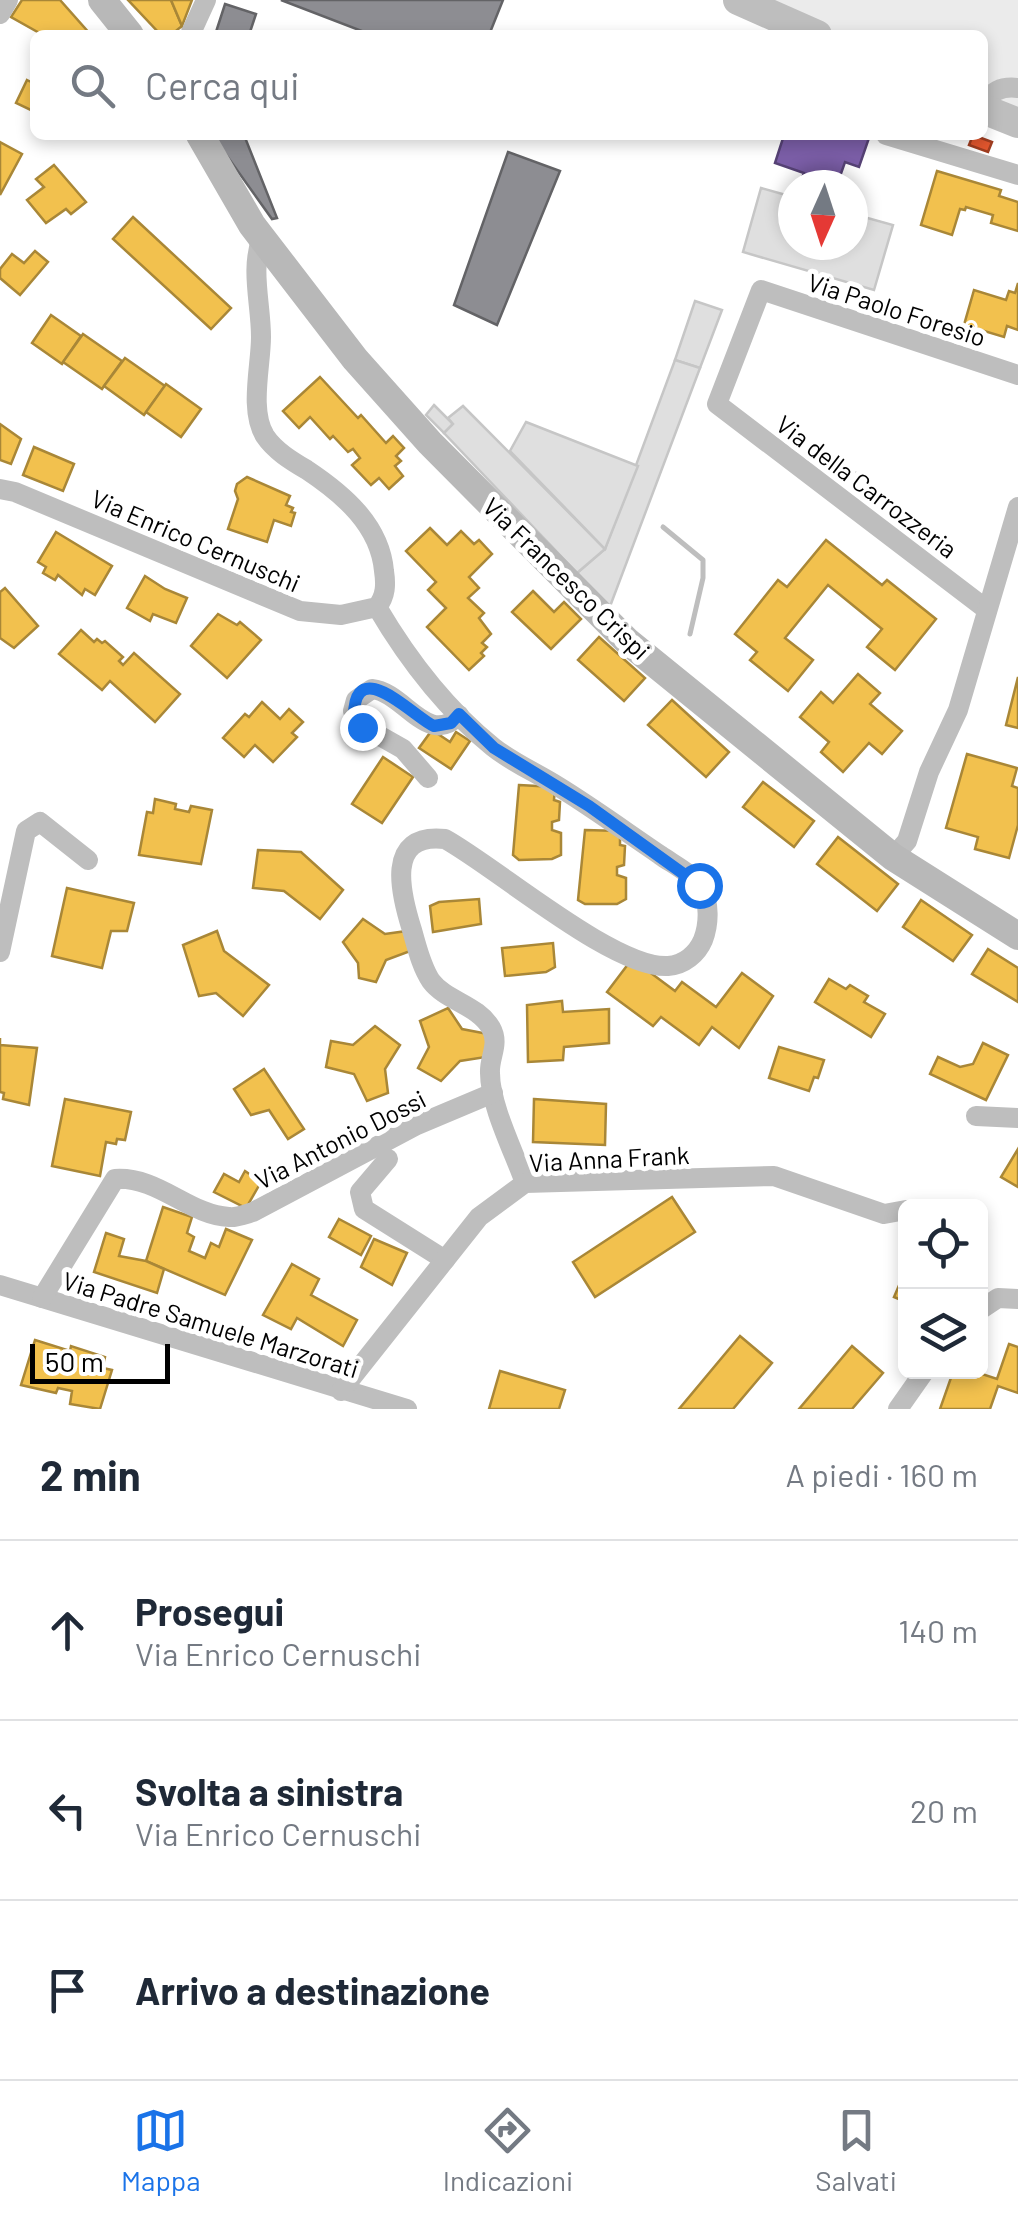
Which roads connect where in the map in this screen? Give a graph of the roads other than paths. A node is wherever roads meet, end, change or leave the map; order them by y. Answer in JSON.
{"nodes":[{"id":1,"x":8,"y":0,"type":"edge"},
{"id":2,"x":102,"y":0,"type":"edge"},
{"id":3,"x":206,"y":0,"type":"edge"},
{"id":4,"x":738,"y":0,"type":"edge"},
{"id":5,"x":0,"y":14,"type":"edge"},
{"id":6,"x":126,"y":30,"type":"edge"},
{"id":7,"x":192,"y":30,"type":"edge"},
{"id":8,"x":806,"y":30,"type":"edge"},
{"id":9,"x":1018,"y":88,"type":"edge"},
{"id":10,"x":988,"y":101,"type":"edge"},
{"id":11,"x":988,"y":109,"type":"edge"},
{"id":12,"x":1018,"y":123,"type":"edge"},
{"id":13,"x":203,"y":140,"type":"edge"},
{"id":14,"x":902,"y":140,"type":"edge"},
{"id":15,"x":1018,"y":175,"type":"edge"},
{"id":16,"x":262,"y":238,"type":"junction"},
{"id":17,"x":1018,"y":376,"type":"edge"},
{"id":18,"x":717,"y":404,"type":"joint"},
{"id":19,"x":0,"y":490,"type":"edge"},
{"id":20,"x":1018,"y":507,"type":"edge"},
{"id":21,"x":376,"y":607,"type":"junction"},
{"id":22,"x":986,"y":609,"type":"junction"},
{"id":23,"x":459,"y":714,"type":"junction"},
{"id":24,"x":428,"y":778,"type":"dead end"},
{"id":25,"x":894,"y":857,"type":"junction"},
{"id":26,"x":88,"y":860,"type":"dead end"},
{"id":27,"x":1018,"y":936,"type":"edge"},
{"id":28,"x":0,"y":952,"type":"edge"},
{"id":29,"x":494,"y":1093,"type":"junction"},
{"id":30,"x":976,"y":1116,"type":"dead end"},
{"id":31,"x":1018,"y":1118,"type":"edge"},
{"id":32,"x":388,"y":1159,"type":"dead end"},
{"id":33,"x":525,"y":1184,"type":"junction"},
{"id":34,"x":898,"y":1210,"type":"edge"},
{"id":35,"x":445,"y":1260,"type":"junction"},
{"id":36,"x":0,"y":1285,"type":"edge"},
{"id":37,"x":42,"y":1298,"type":"junction"},
{"id":38,"x":1018,"y":1299,"type":"edge"},
{"id":39,"x":988,"y":1305,"type":"edge"},
{"id":40,"x":919,"y":1379,"type":"edge"},
{"id":41,"x":340,"y":1390,"type":"junction"},
{"id":42,"x":407,"y":1409,"type":"edge"},
{"id":43,"x":898,"y":1409,"type":"edge"}],
"edges":[{"from":1,"to":5,"type":"street"},
{"from":2,"to":6,"type":"street"},
{"from":3,"to":7,"type":"street"},
{"from":4,"to":8,"type":"main road"},
{"from":9,"to":10,"type":"street"},
{"from":11,"to":12,"type":"main road"},
{"from":13,"to":16,"type":"street","name":"Via Francesco Crispi"},
{"from":14,"to":15,"type":"street"},
{"from":16,"to":21,"type":"street"},
{"from":16,"to":25,"type":"street","name":"Via Francesco Crispi"},
{"from":17,"to":18,"type":"street","name":"Via Paolo Foresio"},
{"from":18,"to":22,"type":"street","name":"Via della Carrozzeria"},
{"from":19,"to":21,"type":"street","name":"Via Enrico Cernuschi"},
{"from":20,"to":22,"type":"street"},
{"from":21,"to":23,"type":"street"},
{"from":22,"to":25,"type":"street"},
{"from":23,"to":24,"type":"street"},
{"from":23,"to":29,"type":"street"},
{"from":25,"to":27,"type":"street","name":"Via Francesco Crispi"},
{"from":26,"to":28,"type":"street"},
{"from":29,"to":33,"type":"street"},
{"from":29,"to":37,"type":"street","name":"Via Antonio Dossi"},
{"from":30,"to":31,"type":"street"},
{"from":32,"to":35,"type":"street"},
{"from":33,"to":34,"type":"street","name":"Via Anna Frank"},
{"from":33,"to":35,"type":"street","name":"Via Anna Frank"},
{"from":35,"to":41,"type":"street","name":"Via Anna Frank"},
{"from":36,"to":37,"type":"street","name":"Via Padre Samuele Marzorati"},
{"from":37,"to":41,"type":"street","name":"Via Padre Samuele Marzorati"},
{"from":38,"to":39,"type":"street"},
{"from":40,"to":43,"type":"street"},
{"from":41,"to":42,"type":"street","name":"Via Padre Samuele Marzorati"}]}
